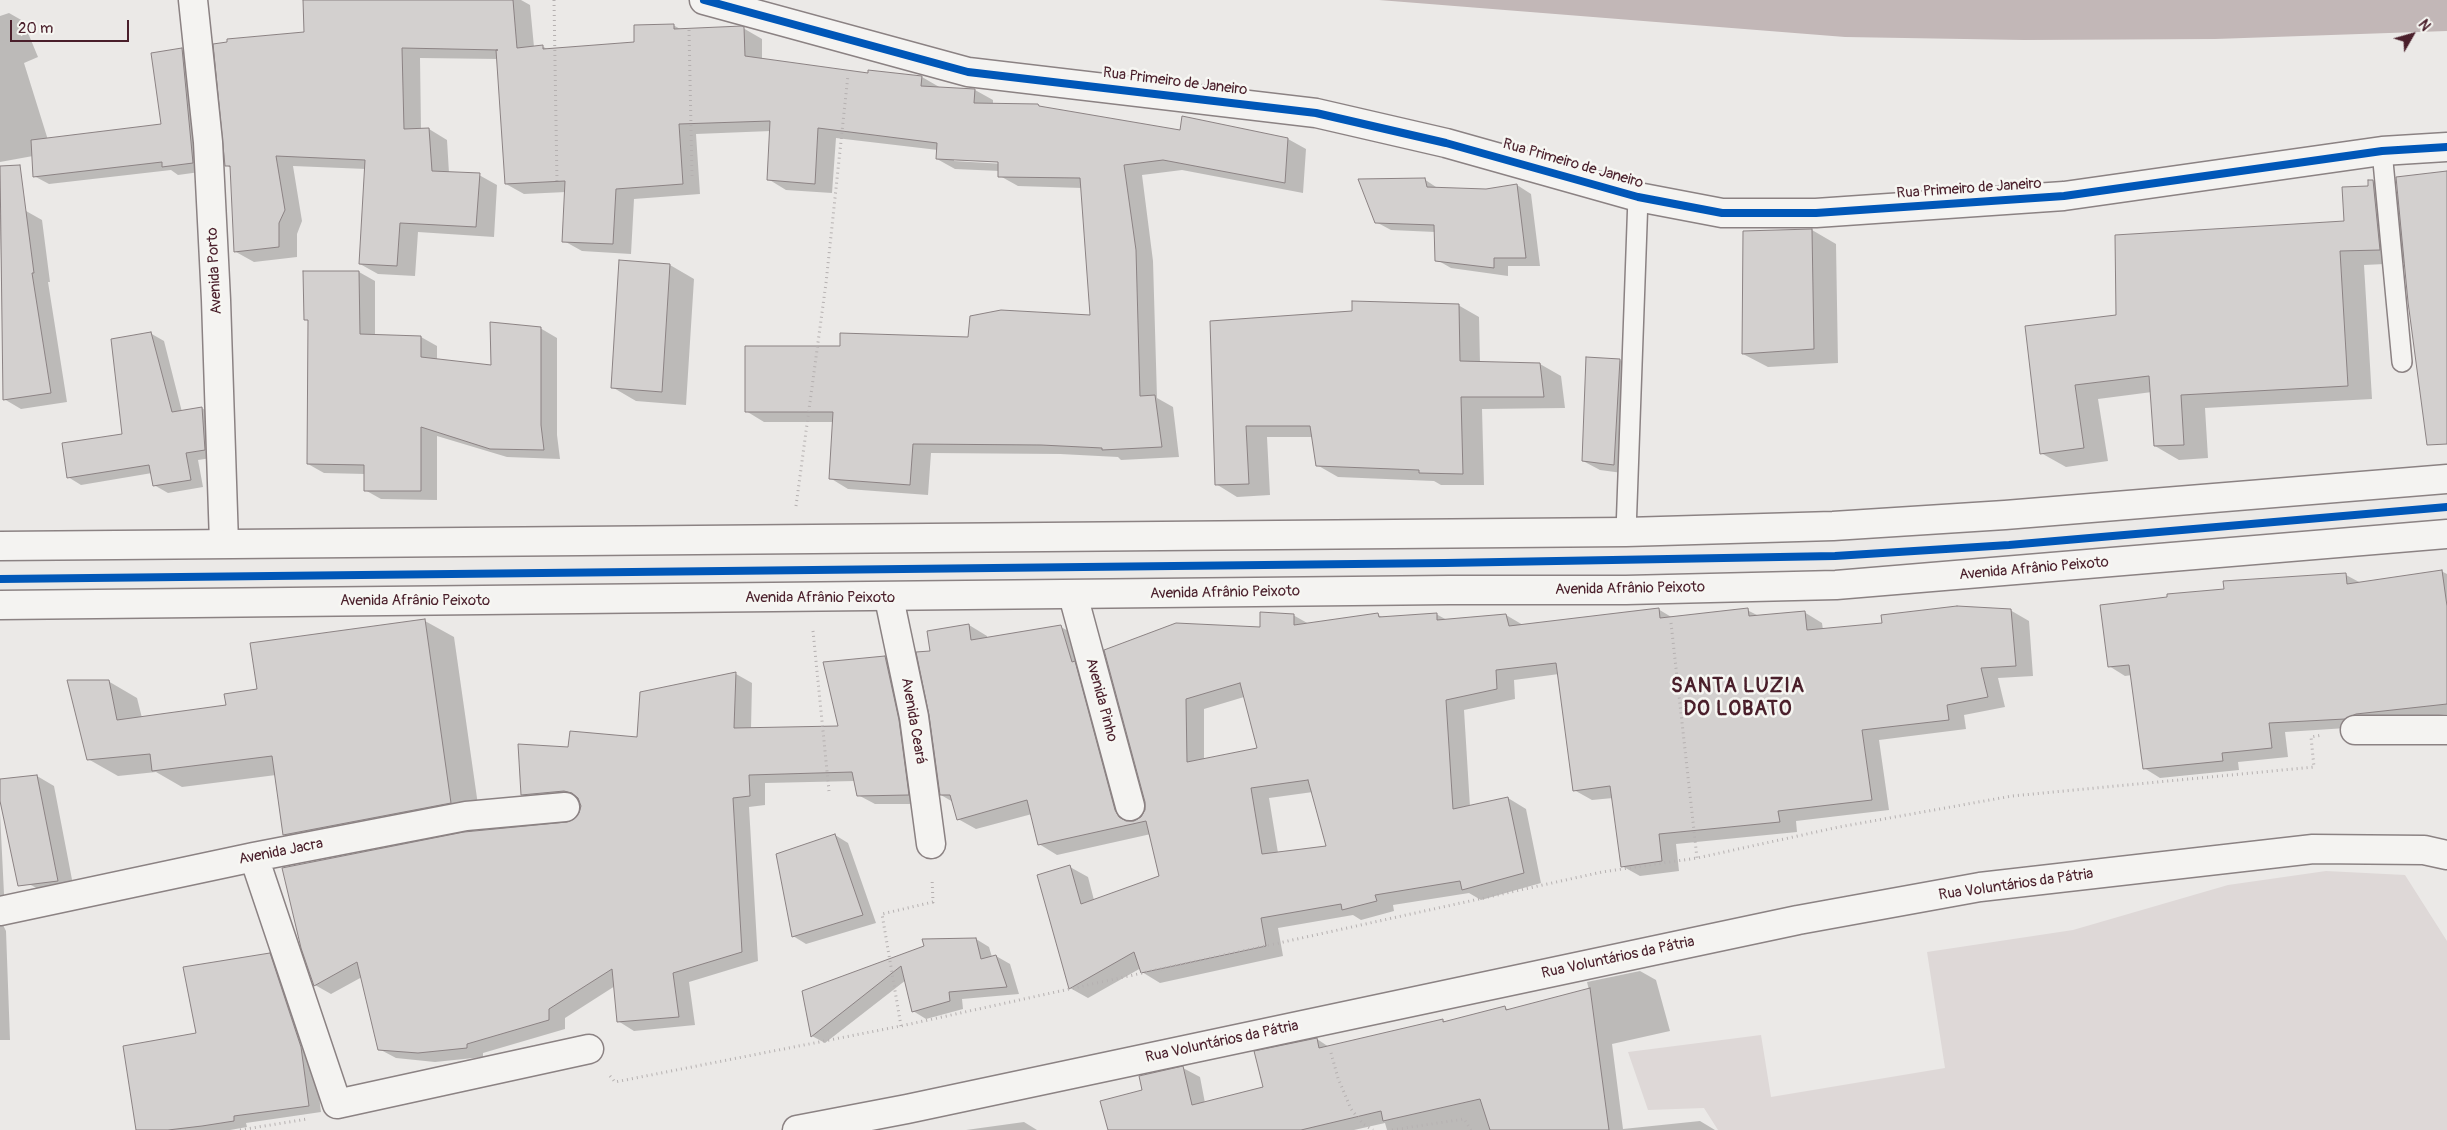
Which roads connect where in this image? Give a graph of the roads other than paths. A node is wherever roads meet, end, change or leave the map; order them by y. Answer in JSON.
{"nodes":[{"id":1,"x":193,"y":0,"type":"edge"},
{"id":2,"x":704,"y":0,"type":"edge"},
{"id":3,"x":2447,"y":147,"type":"edge"},
{"id":4,"x":2382,"y":151,"type":"junction"},
{"id":5,"x":1638,"y":197,"type":"junction"},
{"id":6,"x":2402,"y":362,"type":"dead end"},
{"id":7,"x":2447,"y":478,"type":"edge"},
{"id":8,"x":1626,"y":532,"type":"junction"},
{"id":9,"x":2447,"y":534,"type":"edge"},
{"id":10,"x":224,"y":543,"type":"junction"},
{"id":11,"x":0,"y":546,"type":"edge"},
{"id":12,"x":1073,"y":595,"type":"junction"},
{"id":13,"x":889,"y":598,"type":"junction"},
{"id":14,"x":0,"y":606,"type":"edge"},
{"id":15,"x":2355,"y":730,"type":"road end"},
{"id":16,"x":2447,"y":730,"type":"edge"},
{"id":17,"x":1130,"y":806,"type":"dead end"},
{"id":18,"x":564,"y":807,"type":"dead end"},
{"id":19,"x":931,"y":844,"type":"road end"},
{"id":20,"x":2447,"y":855,"type":"edge"},
{"id":21,"x":254,"y":857,"type":"junction"},
{"id":22,"x":0,"y":911,"type":"edge"},
{"id":23,"x":589,"y":1049,"type":"road end"},
{"id":24,"x":908,"y":1119,"type":"edge"},
{"id":25,"x":797,"y":1130,"type":"edge"}],
"edges":[{"from":1,"to":10,"type":"street","name":"Avenida Porto"},
{"from":2,"to":5,"type":"street","name":"Rua Primeiro de Janeiro"},
{"from":3,"to":4,"type":"street","name":"Rua Primeiro de Janeiro"},
{"from":4,"to":5,"type":"street","name":"Rua Primeiro de Janeiro"},
{"from":4,"to":6,"type":"lane"},
{"from":5,"to":8,"type":"lane"},
{"from":7,"to":8,"type":"street"},
{"from":8,"to":10,"type":"street"},
{"from":9,"to":12,"type":"street","name":"Avenida Afrânio Peixoto"},
{"from":10,"to":11,"type":"street"},
{"from":12,"to":13,"type":"street","name":"Avenida Afrânio Peixoto"},
{"from":12,"to":17,"type":"street","name":"Avenida Pinho"},
{"from":13,"to":14,"type":"street","name":"Avenida Afrânio Peixoto"},
{"from":13,"to":19,"type":"street","name":"Avenida Ceará"},
{"from":15,"to":16,"type":"street"},
{"from":18,"to":21,"type":"street","name":"Avenida Jacra"},
{"from":20,"to":24,"type":"street","name":"Rua Voluntários da Pátria"},
{"from":21,"to":22,"type":"street","name":"Avenida Jacra"},
{"from":21,"to":23,"type":"street"},
{"from":24,"to":25,"type":"street","name":"Rua Voluntários da Pátria"}]}
